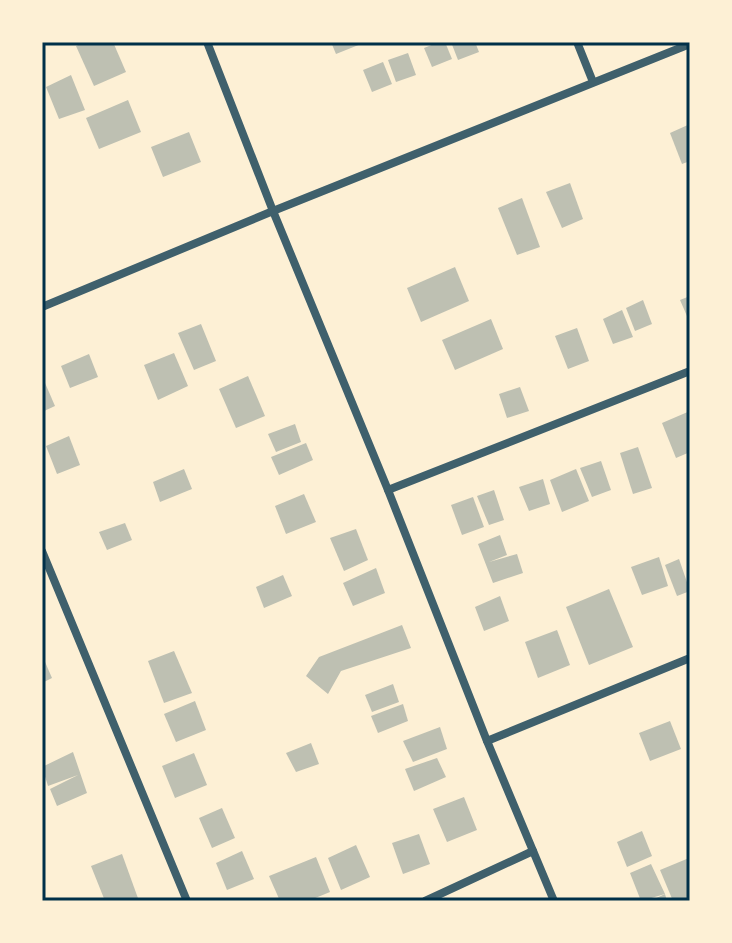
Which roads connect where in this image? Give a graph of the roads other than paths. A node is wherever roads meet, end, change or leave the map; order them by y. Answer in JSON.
{"nodes":[{"id":1,"x":207,"y":42,"type":"edge"},
{"id":2,"x":577,"y":42,"type":"edge"},
{"id":3,"x":690,"y":44,"type":"edge"},
{"id":4,"x":593,"y":82,"type":"junction"},
{"id":5,"x":273,"y":211,"type":"junction"},
{"id":6,"x":42,"y":307,"type":"edge"},
{"id":7,"x":690,"y":371,"type":"edge"},
{"id":8,"x":388,"y":490,"type":"junction"},
{"id":9,"x":42,"y":551,"type":"edge"},
{"id":10,"x":690,"y":658,"type":"edge"},
{"id":11,"x":487,"y":741,"type":"junction"},
{"id":12,"x":533,"y":851,"type":"junction"},
{"id":13,"x":187,"y":901,"type":"edge"},
{"id":14,"x":425,"y":901,"type":"edge"},
{"id":15,"x":554,"y":901,"type":"edge"}],
"edges":[{"from":1,"to":5,"type":"street"},
{"from":2,"to":4,"type":"street"},
{"from":3,"to":4,"type":"street"},
{"from":4,"to":5,"type":"street"},
{"from":5,"to":6,"type":"street"},
{"from":5,"to":8,"type":"street"},
{"from":7,"to":8,"type":"street"},
{"from":8,"to":11,"type":"street"},
{"from":9,"to":13,"type":"street"},
{"from":10,"to":11,"type":"street"},
{"from":11,"to":12,"type":"street"},
{"from":12,"to":14,"type":"street"},
{"from":12,"to":15,"type":"street"}]}
